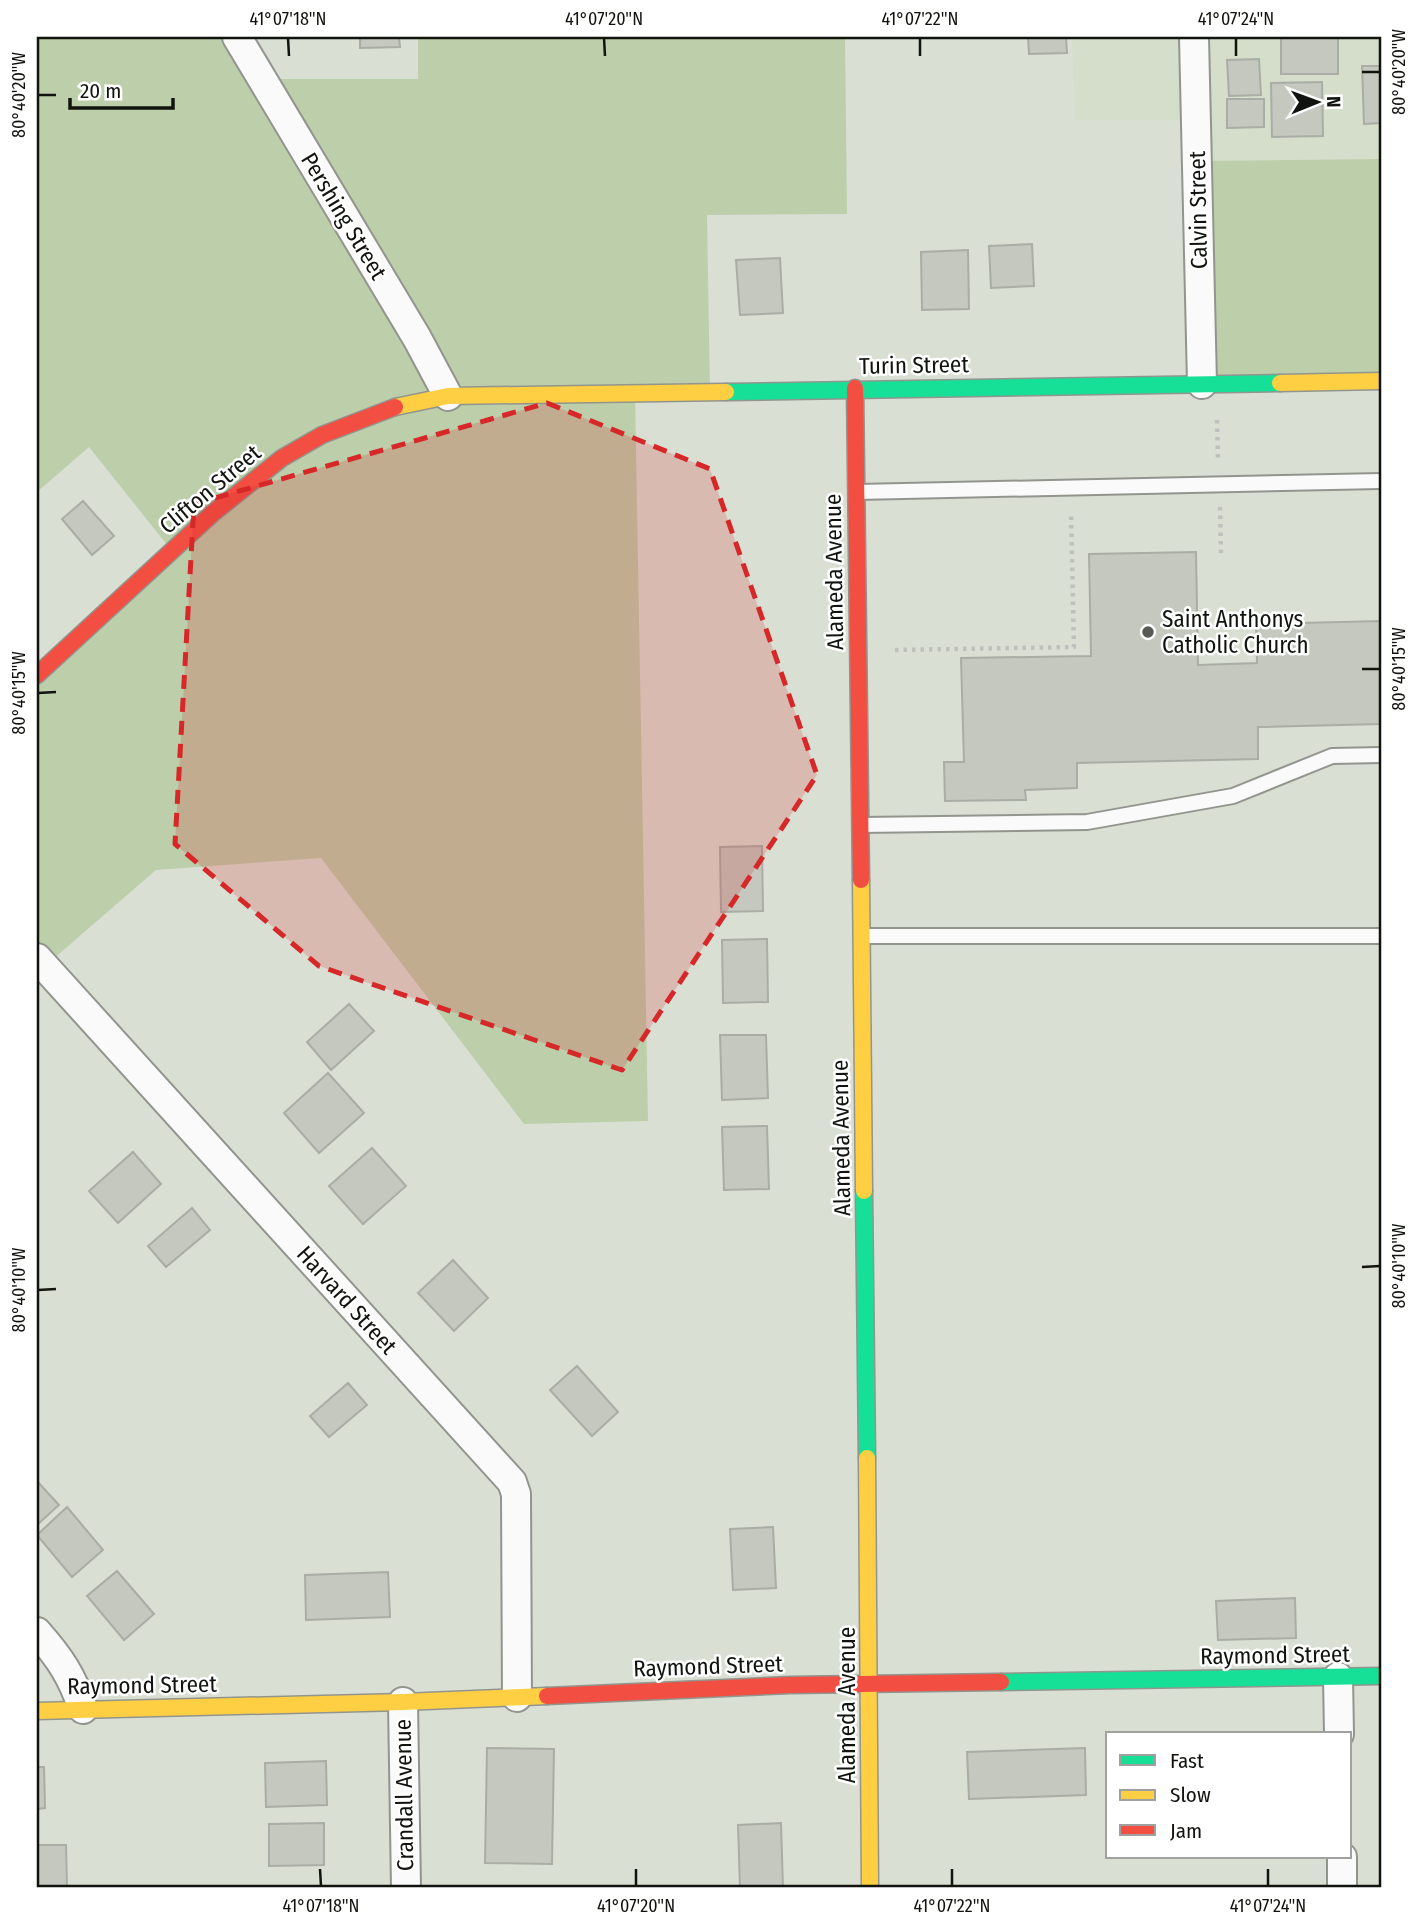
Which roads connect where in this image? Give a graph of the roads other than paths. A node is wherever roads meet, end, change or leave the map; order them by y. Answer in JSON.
{"nodes":[{"id":1,"x":237,"y":37,"type":"edge"},
{"id":2,"x":1194,"y":37,"type":"edge"},
{"id":3,"x":1381,"y":381,"type":"edge"},
{"id":4,"x":1202,"y":384,"type":"junction"},
{"id":5,"x":855,"y":388,"type":"junction"},
{"id":6,"x":448,"y":396,"type":"junction"},
{"id":7,"x":1381,"y":481,"type":"edge"},
{"id":8,"x":856,"y":492,"type":"junction"},
{"id":9,"x":37,"y":675,"type":"edge"},
{"id":10,"x":1381,"y":755,"type":"edge"},
{"id":11,"x":860,"y":825,"type":"junction"},
{"id":12,"x":861,"y":936,"type":"junction"},
{"id":13,"x":1381,"y":936,"type":"edge"},
{"id":14,"x":37,"y":958,"type":"edge"},
{"id":15,"x":37,"y":1632,"type":"edge"},
{"id":16,"x":1381,"y":1676,"type":"edge"},
{"id":17,"x":1338,"y":1677,"type":"junction"},
{"id":18,"x":870,"y":1685,"type":"junction"},
{"id":19,"x":517,"y":1697,"type":"junction"},
{"id":20,"x":403,"y":1702,"type":"junction"},
{"id":21,"x":83,"y":1709,"type":"junction"},
{"id":22,"x":37,"y":1711,"type":"edge"},
{"id":23,"x":1339,"y":1732,"type":"edge"},
{"id":24,"x":1342,"y":1858,"type":"edge"},
{"id":25,"x":406,"y":1888,"type":"edge"},
{"id":26,"x":870,"y":1888,"type":"edge"},
{"id":27,"x":1342,"y":1888,"type":"edge"}],
"edges":[{"from":1,"to":6,"type":"street","name":"Pershing Street"},
{"from":2,"to":4,"type":"street","name":"Calvin Street"},
{"from":3,"to":4,"type":"street","name":"Turin Street"},
{"from":4,"to":5,"type":"street","name":"Turin Street"},
{"from":5,"to":6,"type":"street","name":"Turin Street"},
{"from":5,"to":8,"type":"street","name":"Alameda Avenue"},
{"from":6,"to":9,"type":"street","name":"Clifton Street"},
{"from":7,"to":8,"type":"lane"},
{"from":8,"to":11,"type":"street","name":"Alameda Avenue"},
{"from":10,"to":11,"type":"lane"},
{"from":11,"to":12,"type":"street","name":"Alameda Avenue"},
{"from":12,"to":13,"type":"lane"},
{"from":12,"to":18,"type":"street","name":"Alameda Avenue"},
{"from":14,"to":19,"type":"street","name":"Harvard Street"},
{"from":15,"to":21,"type":"street"},
{"from":16,"to":17,"type":"street","name":"Raymond Street"},
{"from":17,"to":18,"type":"street","name":"Raymond Street"},
{"from":17,"to":23,"type":"street"},
{"from":18,"to":19,"type":"street","name":"Raymond Street"},
{"from":18,"to":26,"type":"street","name":"Alameda Avenue"},
{"from":19,"to":20,"type":"street","name":"Raymond Street"},
{"from":20,"to":21,"type":"street","name":"Raymond Street"},
{"from":20,"to":25,"type":"street","name":"Crandall Avenue"},
{"from":21,"to":22,"type":"street","name":"Raymond Street"},
{"from":24,"to":27,"type":"street"}]}
